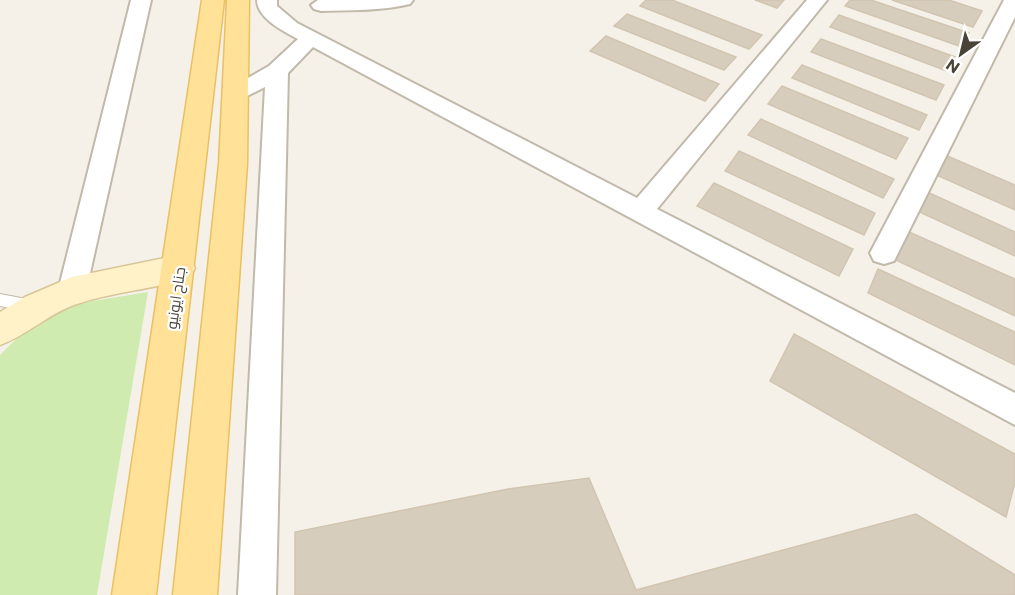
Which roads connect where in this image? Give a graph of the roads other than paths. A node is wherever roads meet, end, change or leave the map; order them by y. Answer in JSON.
{"nodes":[{"id":1,"x":141,"y":0,"type":"edge"},
{"id":2,"x":213,"y":0,"type":"edge"},
{"id":3,"x":238,"y":0,"type":"edge"},
{"id":4,"x":267,"y":0,"type":"edge"},
{"id":5,"x":404,"y":0,"type":"edge"},
{"id":6,"x":817,"y":0,"type":"edge"},
{"id":7,"x":1014,"y":0,"type":"edge"},
{"id":8,"x":325,"y":3,"type":"edge"},
{"id":9,"x":301,"y":32,"type":"junction"},
{"id":10,"x":277,"y":71,"type":"junction"},
{"id":11,"x":235,"y":95,"type":"junction"},
{"id":12,"x":640,"y":212,"type":"junction"},
{"id":13,"x":884,"y":253,"type":"dead end"},
{"id":14,"x":179,"y":268,"type":"junction"},
{"id":15,"x":72,"y":291,"type":"junction"},
{"id":16,"x":0,"y":300,"type":"edge"},
{"id":17,"x":37,"y":307,"type":"junction"},
{"id":18,"x":0,"y":330,"type":"edge"},
{"id":19,"x":1015,"y":410,"type":"edge"},
{"id":20,"x":134,"y":595,"type":"edge"},
{"id":21,"x":195,"y":595,"type":"edge"},
{"id":22,"x":257,"y":595,"type":"edge"}],
"edges":[{"from":1,"to":15,"type":"street"},
{"from":2,"to":14,"type":"main road","name":"جناح ایونیو"},
{"from":3,"to":11,"type":"main road"},
{"from":4,"to":9,"type":"street"},
{"from":5,"to":8,"type":"street"},
{"from":6,"to":12,"type":"street"},
{"from":7,"to":13,"type":"street"},
{"from":8,"to":9,"type":"street"},
{"from":9,"to":10,"type":"street"},
{"from":9,"to":12,"type":"street"},
{"from":10,"to":11,"type":"street"},
{"from":10,"to":22,"type":"street"},
{"from":11,"to":21,"type":"main road"},
{"from":12,"to":19,"type":"street"},
{"from":14,"to":15,"type":"street"},
{"from":14,"to":20,"type":"main road","name":"جناح ایونیو"},
{"from":15,"to":17,"type":"street"},
{"from":16,"to":17,"type":"lane"},
{"from":17,"to":18,"type":"street"}]}
